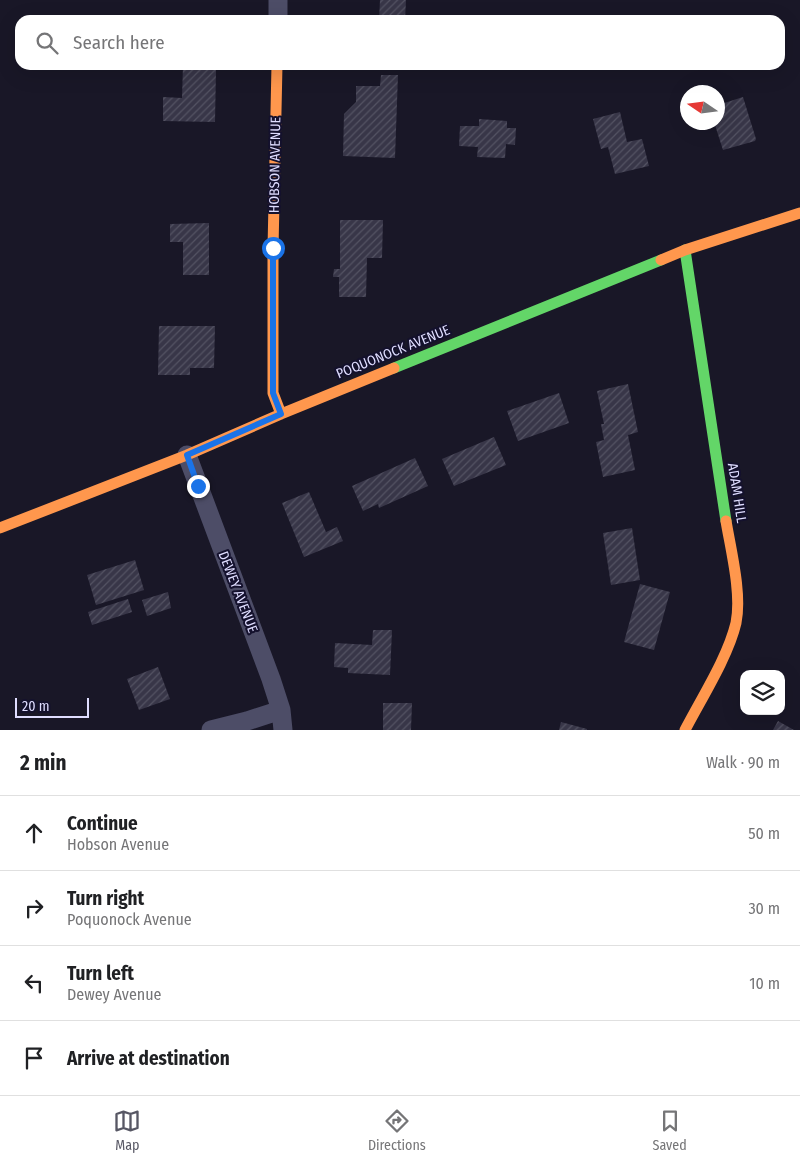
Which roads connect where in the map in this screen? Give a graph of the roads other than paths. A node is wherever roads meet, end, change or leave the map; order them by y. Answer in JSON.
{"nodes":[{"id":1,"x":278,"y":0,"type":"edge"},
{"id":2,"x":278,"y":15,"type":"edge"},
{"id":3,"x":277,"y":70,"type":"edge"},
{"id":4,"x":800,"y":213,"type":"edge"},
{"id":5,"x":685,"y":250,"type":"junction"},
{"id":6,"x":281,"y":414,"type":"junction"},
{"id":7,"x":187,"y":455,"type":"junction"},
{"id":8,"x":0,"y":528,"type":"edge"},
{"id":9,"x":281,"y":710,"type":"junction"},
{"id":10,"x":211,"y":730,"type":"edge"},
{"id":11,"x":283,"y":730,"type":"edge"},
{"id":12,"x":685,"y":730,"type":"edge"}],
"edges":[{"from":1,"to":2,"type":"street"},
{"from":3,"to":6,"type":"main road","name":"HOBSON AVENUE"},
{"from":4,"to":5,"type":"main road","name":"POQUONOCK AVENUE"},
{"from":5,"to":6,"type":"main road","name":"POQUONOCK AVENUE"},
{"from":5,"to":12,"type":"main road","name":"ADAM HILL"},
{"from":6,"to":7,"type":"main road","name":"POQUONOCK AVENUE"},
{"from":7,"to":8,"type":"main road","name":"POQUONOCK AVENUE"},
{"from":7,"to":9,"type":"street","name":"DEWEY AVENUE"},
{"from":9,"to":10,"type":"street"},
{"from":9,"to":11,"type":"street","name":"DEWEY AVENUE"}]}
